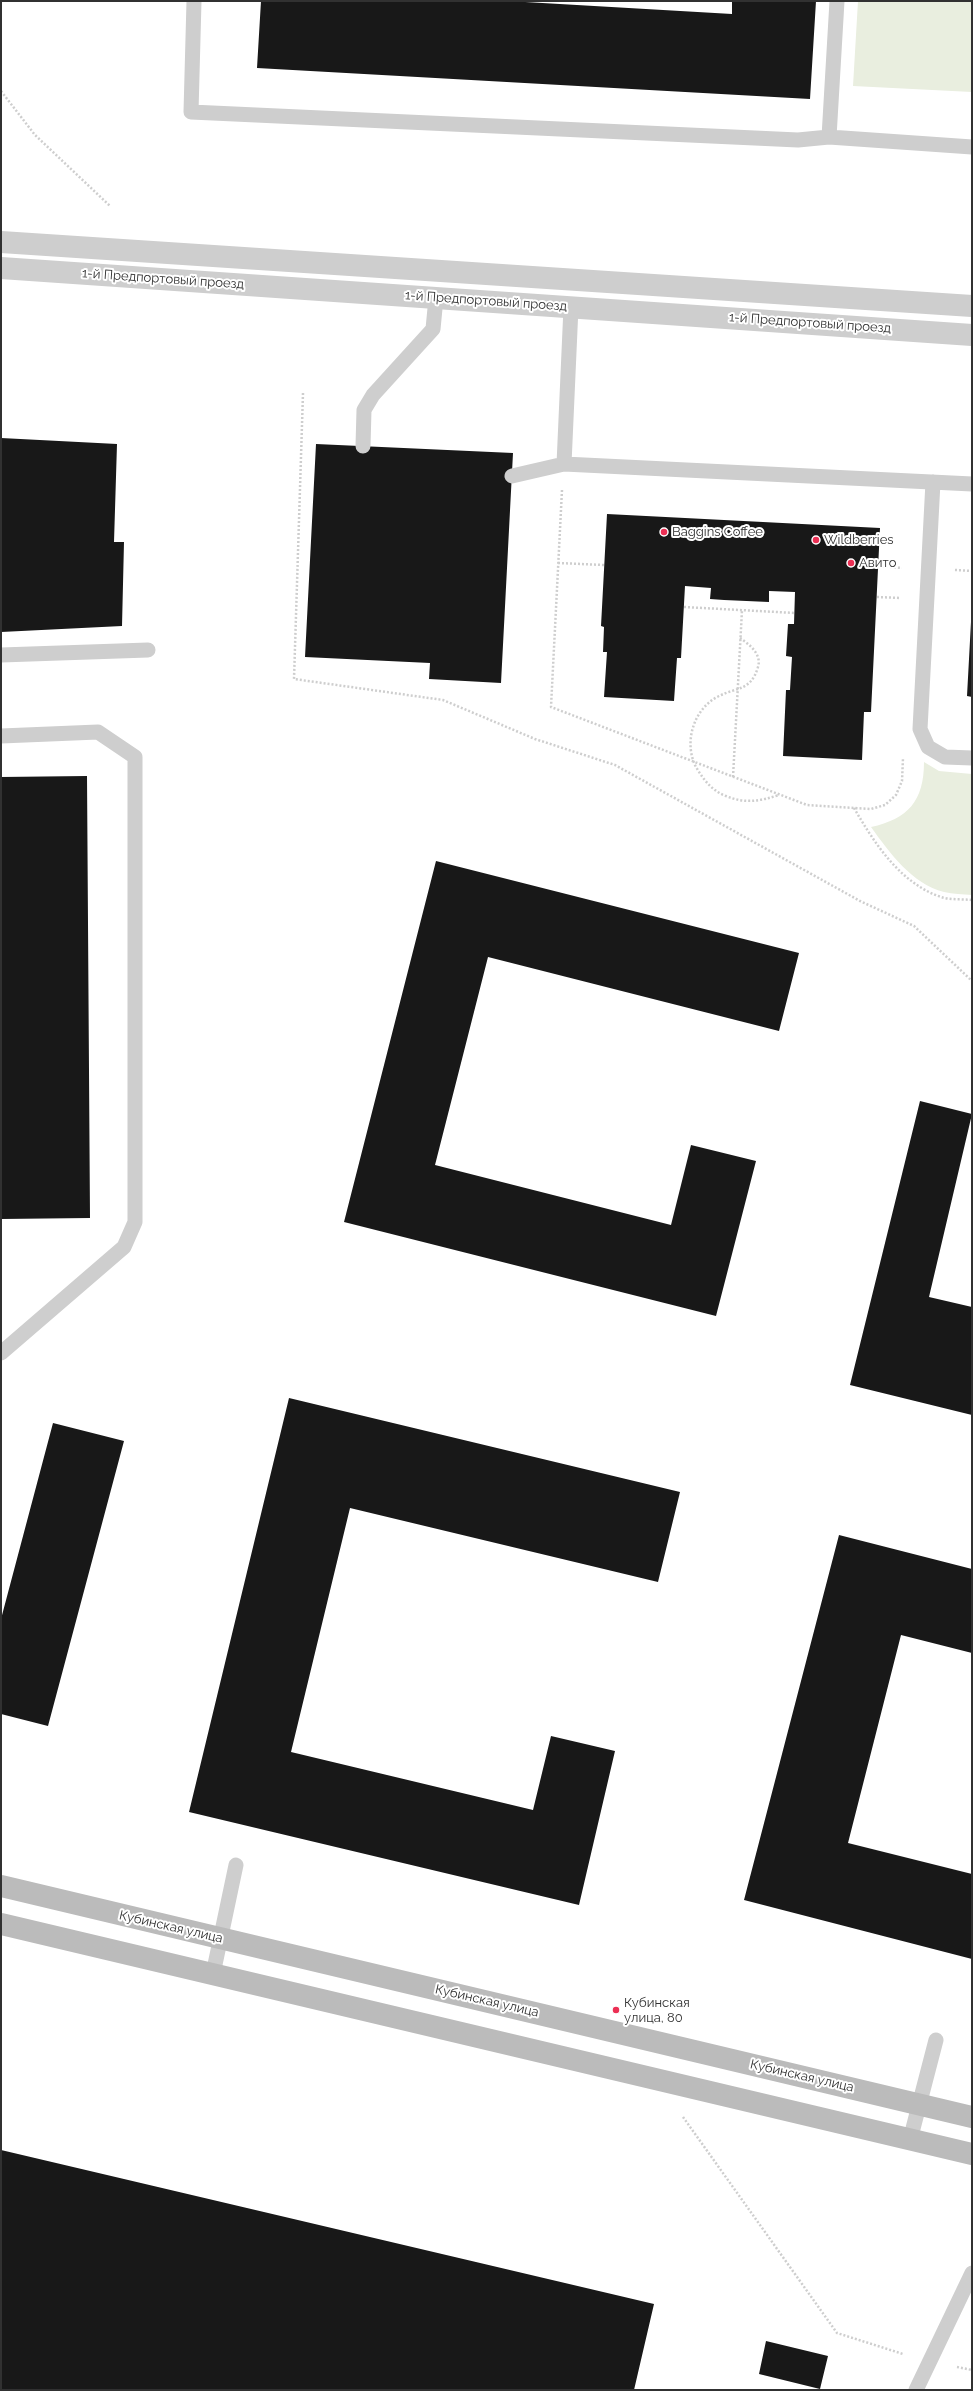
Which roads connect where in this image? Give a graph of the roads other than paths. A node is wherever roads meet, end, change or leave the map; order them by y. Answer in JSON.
{"nodes":[{"id":1,"x":194,"y":1,"type":"edge"},
{"id":2,"x":837,"y":1,"type":"edge"},
{"id":3,"x":829,"y":137,"type":"junction"},
{"id":4,"x":972,"y":147,"type":"edge"},
{"id":5,"x":1,"y":242,"type":"edge"},
{"id":6,"x":1,"y":268,"type":"edge"},
{"id":7,"x":436,"y":298,"type":"junction"},
{"id":8,"x":972,"y":306,"type":"edge"},
{"id":9,"x":571,"y":307,"type":"junction"},
{"id":10,"x":972,"y":334,"type":"edge"},
{"id":11,"x":363,"y":446,"type":"dead end"},
{"id":12,"x":564,"y":464,"type":"junction"},
{"id":13,"x":512,"y":476,"type":"dead end"},
{"id":14,"x":934,"y":482,"type":"junction"},
{"id":15,"x":972,"y":484,"type":"edge"},
{"id":16,"x":148,"y":650,"type":"dead end"},
{"id":17,"x":1,"y":655,"type":"edge"},
{"id":18,"x":1,"y":736,"type":"edge"},
{"id":19,"x":972,"y":758,"type":"edge"},
{"id":20,"x":1,"y":1353,"type":"edge"},
{"id":21,"x":236,"y":1865,"type":"dead end"},
{"id":22,"x":1,"y":1886,"type":"edge"},
{"id":23,"x":1,"y":1924,"type":"edge"},
{"id":24,"x":221,"y":1938,"type":"junction"},
{"id":25,"x":213,"y":1974,"type":"junction"},
{"id":26,"x":936,"y":2040,"type":"dead end"},
{"id":27,"x":920,"y":2104,"type":"junction"},
{"id":28,"x":972,"y":2117,"type":"edge"},
{"id":29,"x":910,"y":2140,"type":"junction"},
{"id":30,"x":972,"y":2154,"type":"edge"},
{"id":31,"x":972,"y":2273,"type":"edge"},
{"id":32,"x":916,"y":2390,"type":"edge"}],
"edges":[{"from":1,"to":3,"type":"lane"},
{"from":2,"to":3,"type":"lane"},
{"from":3,"to":4,"type":"lane"},
{"from":5,"to":8,"type":"street","name":"1-й Предпортовый проезд"},
{"from":6,"to":7,"type":"street","name":"1-й Предпортовый проезд"},
{"from":7,"to":9,"type":"street","name":"1-й Предпортовый проезд"},
{"from":7,"to":11,"type":"lane"},
{"from":9,"to":10,"type":"street","name":"1-й Предпортовый проезд"},
{"from":9,"to":12,"type":"lane"},
{"from":12,"to":13,"type":"lane"},
{"from":12,"to":14,"type":"lane"},
{"from":14,"to":15,"type":"lane"},
{"from":14,"to":19,"type":"lane"},
{"from":16,"to":17,"type":"lane"},
{"from":18,"to":20,"type":"lane"},
{"from":21,"to":24,"type":"lane"},
{"from":22,"to":24,"type":"main road","name":"Кубинская улица"},
{"from":23,"to":25,"type":"main road"},
{"from":24,"to":25,"type":"lane"},
{"from":24,"to":27,"type":"main road","name":"Кубинская улица"},
{"from":25,"to":29,"type":"main road"},
{"from":26,"to":27,"type":"lane"},
{"from":27,"to":28,"type":"main road","name":"Кубинская улица"},
{"from":27,"to":29,"type":"lane"},
{"from":29,"to":30,"type":"main road"},
{"from":31,"to":32,"type":"lane"}]}
